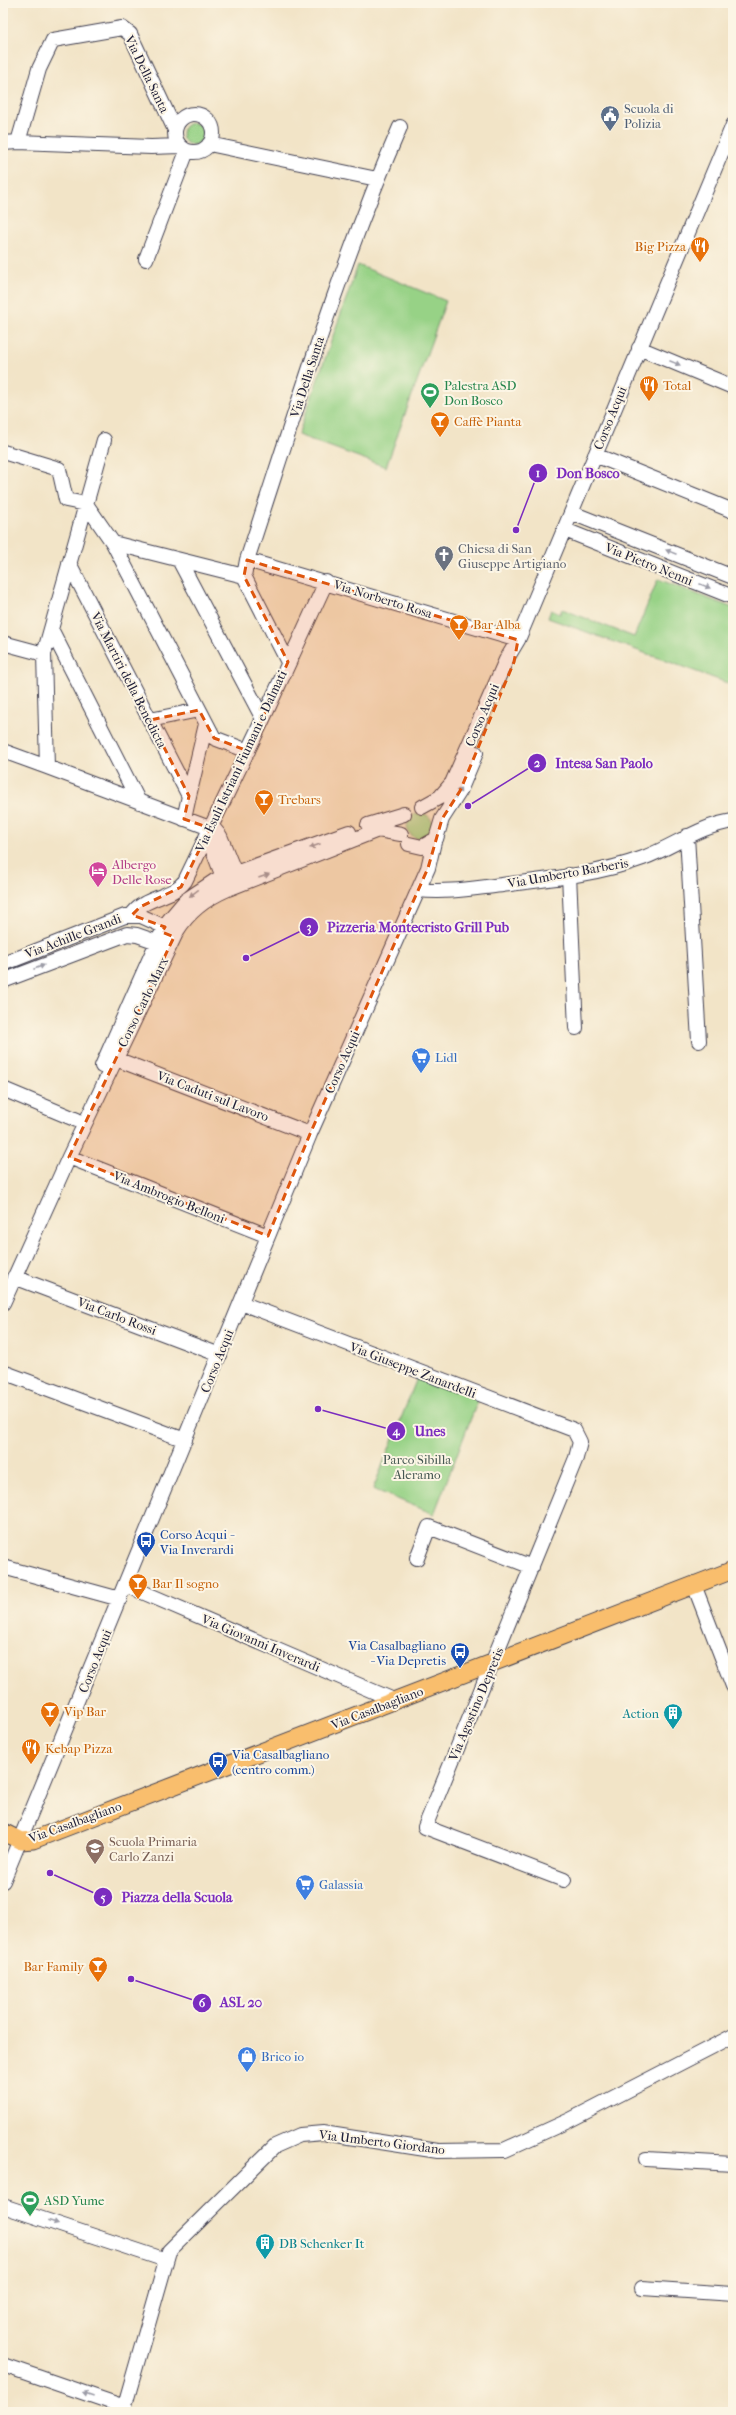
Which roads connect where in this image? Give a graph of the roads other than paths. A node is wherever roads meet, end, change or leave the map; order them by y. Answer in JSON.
{"nodes":[{"id":1,"x":733,"y":126,"type":"edge"},
{"id":2,"x":400,"y":127,"type":"dead end"},
{"id":3,"x":175,"y":130,"type":"junction"},
{"id":4,"x":18,"y":142,"type":"junction"},
{"id":5,"x":3,"y":143,"type":"edge"},
{"id":6,"x":209,"y":144,"type":"junction"},
{"id":7,"x":183,"y":148,"type":"junction"},
{"id":8,"x":377,"y":180,"type":"junction"},
{"id":9,"x":146,"y":259,"type":"dead end"},
{"id":10,"x":639,"y":348,"type":"junction"},
{"id":11,"x":733,"y":387,"type":"edge"},
{"id":12,"x":104,"y":440,"type":"dead end"},
{"id":13,"x":3,"y":452,"type":"edge"},
{"id":14,"x":595,"y":455,"type":"junction"},
{"id":15,"x":86,"y":504,"type":"junction"},
{"id":16,"x":733,"y":511,"type":"edge"},
{"id":17,"x":572,"y":513,"type":"junction"},
{"id":18,"x":565,"y":530,"type":"junction"},
{"id":19,"x":113,"y":543,"type":"junction"},
{"id":20,"x":179,"y":560,"type":"junction"},
{"id":21,"x":247,"y":560,"type":"junction"},
{"id":22,"x":69,"y":563,"type":"junction"},
{"id":23,"x":244,"y":576,"type":"junction"},
{"id":24,"x":733,"y":577,"type":"edge"},
{"id":25,"x":326,"y":582,"type":"junction"},
{"id":26,"x":733,"y":597,"type":"edge"},
{"id":27,"x":51,"y":629,"type":"junction"},
{"id":28,"x":518,"y":640,"type":"junction"},
{"id":29,"x":3,"y":643,"type":"edge"},
{"id":30,"x":44,"y":654,"type":"junction"},
{"id":31,"x":288,"y":662,"type":"junction"},
{"id":32,"x":199,"y":710,"type":"junction"},
{"id":33,"x":263,"y":719,"type":"junction"},
{"id":34,"x":150,"y":720,"type":"junction"},
{"id":35,"x":206,"y":724,"type":"junction"},
{"id":36,"x":3,"y":751,"type":"edge"},
{"id":37,"x":248,"y":751,"type":"junction"},
{"id":38,"x":47,"y":767,"type":"junction"},
{"id":39,"x":189,"y":796,"type":"junction"},
{"id":40,"x":138,"y":802,"type":"junction"},
{"id":41,"x":422,"y":807,"type":"junction"},
{"id":42,"x":404,"y":814,"type":"junction"},
{"id":43,"x":184,"y":819,"type":"junction"},
{"id":44,"x":733,"y":821,"type":"edge"},
{"id":45,"x":440,"y":827,"type":"junction"},
{"id":46,"x":208,"y":832,"type":"junction"},
{"id":47,"x":687,"y":836,"type":"junction"},
{"id":48,"x":405,"y":839,"type":"junction"},
{"id":49,"x":434,"y":842,"type":"junction"},
{"id":50,"x":569,"y":875,"type":"junction"},
{"id":51,"x":229,"y":880,"type":"junction"},
{"id":52,"x":418,"y":890,"type":"junction"},
{"id":53,"x":132,"y":915,"type":"junction"},
{"id":54,"x":165,"y":934,"type":"junction"},
{"id":55,"x":3,"y":964,"type":"edge"},
{"id":56,"x":3,"y":981,"type":"edge"},
{"id":57,"x":576,"y":1028,"type":"dead end"},
{"id":58,"x":700,"y":1041,"type":"dead end"},
{"id":59,"x":116,"y":1059,"type":"junction"},
{"id":60,"x":3,"y":1089,"type":"edge"},
{"id":61,"x":77,"y":1120,"type":"junction"},
{"id":62,"x":310,"y":1134,"type":"junction"},
{"id":63,"x":69,"y":1157,"type":"junction"},
{"id":64,"x":268,"y":1236,"type":"junction"},
{"id":65,"x":9,"y":1280,"type":"edge"},
{"id":66,"x":3,"y":1302,"type":"edge"},
{"id":67,"x":241,"y":1303,"type":"junction"},
{"id":68,"x":220,"y":1355,"type":"junction"},
{"id":69,"x":3,"y":1372,"type":"edge"},
{"id":70,"x":185,"y":1440,"type":"junction"},
{"id":71,"x":580,"y":1442,"type":"joint"},
{"id":72,"x":417,"y":1558,"type":"dead end"},
{"id":73,"x":3,"y":1567,"type":"edge"},
{"id":74,"x":532,"y":1567,"type":"junction"},
{"id":75,"x":733,"y":1570,"type":"edge"},
{"id":76,"x":126,"y":1585,"type":"junction"},
{"id":77,"x":694,"y":1585,"type":"junction"},
{"id":78,"x":120,"y":1599,"type":"junction"},
{"id":79,"x":493,"y":1664,"type":"junction"},
{"id":80,"x":733,"y":1686,"type":"edge"},
{"id":81,"x":396,"y":1701,"type":"junction"},
{"id":82,"x":3,"y":1832,"type":"edge"},
{"id":83,"x":21,"y":1841,"type":"junction"},
{"id":84,"x":564,"y":1880,"type":"dead end"},
{"id":85,"x":3,"y":1881,"type":"edge"},
{"id":86,"x":733,"y":2036,"type":"edge"},
{"id":87,"x":646,"y":2159,"type":"dead end"},
{"id":88,"x":733,"y":2164,"type":"edge"},
{"id":89,"x":3,"y":2206,"type":"edge"},
{"id":90,"x":166,"y":2260,"type":"junction"},
{"id":91,"x":642,"y":2288,"type":"dead end"},
{"id":92,"x":733,"y":2294,"type":"edge"},
{"id":93,"x":3,"y":2365,"type":"edge"},
{"id":94,"x":124,"y":2409,"type":"edge"}],
"edges":[{"from":1,"to":10,"type":"street","name":"Corso Acqui"},
{"from":2,"to":8,"type":"street","name":"Via Della Santa"},
{"from":3,"to":4,"type":"street","name":"Via Della Santa"},
{"from":3,"to":6,"type":"street","name":"Via Della Santa"},
{"from":3,"to":7,"type":"street","name":"Via Della Santa"},
{"from":4,"to":5,"type":"street"},
{"from":4,"to":7,"type":"street"},
{"from":6,"to":7,"type":"street"},
{"from":6,"to":8,"type":"street"},
{"from":7,"to":9,"type":"street"},
{"from":8,"to":21,"type":"street","name":"Via Della Santa"},
{"from":10,"to":11,"type":"street","one_way":true},
{"from":10,"to":14,"type":"street","name":"Corso Acqui"},
{"from":12,"to":15,"type":"street"},
{"from":13,"to":15,"type":"street"},
{"from":14,"to":16,"type":"street"},
{"from":14,"to":17,"type":"street","name":"Corso Acqui"},
{"from":15,"to":19,"type":"street"},
{"from":15,"to":22,"type":"street"},
{"from":17,"to":18,"type":"street","name":"Corso Acqui"},
{"from":24,"to":17,"type":"street","name":"Via Pietro Nenni","one_way":true},
{"from":18,"to":26,"type":"street","name":"Via Pietro Nenni","one_way":true},
{"from":18,"to":28,"type":"street","name":"Corso Acqui"},
{"from":19,"to":20,"type":"street"},
{"from":19,"to":32,"type":"street"},
{"from":20,"to":23,"type":"street"},
{"from":20,"to":33,"type":"street"},
{"from":21,"to":23,"type":"street","name":"Via Della Santa"},
{"from":21,"to":25,"type":"street","name":"Via Norberto Rosa"},
{"from":22,"to":27,"type":"street"},
{"from":22,"to":34,"type":"street","name":"Via Martiri della Benedicta"},
{"from":23,"to":31,"type":"street"},
{"from":25,"to":28,"type":"street","name":"Via Norberto Rosa"},
{"from":25,"to":31,"type":"street","name":"Via Esuli Istriani Fiumani e Dalmati"},
{"from":27,"to":30,"type":"street"},
{"from":27,"to":40,"type":"street"},
{"from":28,"to":41,"type":"street","name":"Corso Acqui"},
{"from":45,"to":28,"type":"street","one_way":true},
{"from":29,"to":30,"type":"street"},
{"from":30,"to":38,"type":"street"},
{"from":31,"to":33,"type":"street","name":"Via Esuli Istriani Fiumani e Dalmati"},
{"from":32,"to":34,"type":"street"},
{"from":32,"to":35,"type":"street"},
{"from":33,"to":37,"type":"street","name":"Via Esuli Istriani Fiumani e Dalmati"},
{"from":34,"to":39,"type":"street","name":"Via Martiri della Benedicta"},
{"from":35,"to":37,"type":"street"},
{"from":35,"to":39,"type":"street"},
{"from":36,"to":38,"type":"street"},
{"from":37,"to":46,"type":"street","name":"Via Esuli Istriani Fiumani e Dalmati"},
{"from":38,"to":40,"type":"street"},
{"from":39,"to":43,"type":"street"},
{"from":40,"to":43,"type":"street"},
{"from":41,"to":42,"type":"street"},
{"from":41,"to":45,"type":"street"},
{"from":42,"to":48,"type":"street"},
{"from":42,"to":51,"type":"street","name":"Corso Carlo Marx","one_way":true},
{"from":43,"to":46,"type":"street"},
{"from":44,"to":47,"type":"street","name":"Via Umberto Barberis"},
{"from":45,"to":49,"type":"street"},
{"from":46,"to":51,"type":"street"},
{"from":46,"to":53,"type":"street","name":"Via Esuli Istriani Fiumani e Dalmati"},
{"from":47,"to":50,"type":"street","name":"Via Umberto Barberis"},
{"from":47,"to":58,"type":"street"},
{"from":48,"to":49,"type":"street"},
{"from":51,"to":48,"type":"street","name":"Corso Carlo Marx","one_way":true},
{"from":48,"to":52,"type":"street"},
{"from":49,"to":52,"type":"street","name":"Corso Acqui"},
{"from":50,"to":52,"type":"street","name":"Via Umberto Barberis"},
{"from":50,"to":57,"type":"street"},
{"from":51,"to":54,"type":"street","name":"Corso Carlo Marx"},
{"from":52,"to":62,"type":"street","name":"Corso Acqui"},
{"from":53,"to":54,"type":"street","name":"Via Achille Grandi"},
{"from":53,"to":55,"type":"street","name":"Via Achille Grandi"},
{"from":56,"to":54,"type":"street","name":"Via Achille Grandi","one_way":true},
{"from":54,"to":59,"type":"street","name":"Corso Carlo Marx"},
{"from":54,"to":61,"type":"street","name":"Corso Carlo Marx"},
{"from":59,"to":62,"type":"street","name":"Via Caduti sul Lavoro"},
{"from":59,"to":63,"type":"street","name":"Corso Carlo Marx"},
{"from":60,"to":61,"type":"street"},
{"from":61,"to":65,"type":"street","name":"Corso Carlo Marx"},
{"from":62,"to":64,"type":"street","name":"Corso Acqui"},
{"from":63,"to":64,"type":"street","name":"Via Ambrogio Belloni"},
{"from":63,"to":65,"type":"street","name":"Corso Carlo Marx"},
{"from":64,"to":67,"type":"street","name":"Corso Acqui"},
{"from":65,"to":66,"type":"street","name":"Corso Carlo Marx"},
{"from":65,"to":68,"type":"street","name":"Via Carlo Rossi"},
{"from":67,"to":68,"type":"street","name":"Corso Acqui"},
{"from":67,"to":71,"type":"street","name":"Via Giuseppe Zanardelli"},
{"from":68,"to":70,"type":"street","name":"Corso Acqui"},
{"from":69,"to":70,"type":"street"},
{"from":70,"to":76,"type":"street","name":"Corso Acqui"},
{"from":71,"to":74,"type":"street","name":"Via Agostino Depretis"},
{"from":72,"to":74,"type":"street"},
{"from":73,"to":78,"type":"street"},
{"from":74,"to":79,"type":"street","name":"Via Agostino Depretis"},
{"from":75,"to":77,"type":"main road","name":"Via Casalbagliano"},
{"from":76,"to":78,"type":"street","name":"Corso Acqui"},
{"from":76,"to":81,"type":"street","name":"Via Giovanni Inverardi"},
{"from":77,"to":79,"type":"main road","name":"Via Casalbagliano"},
{"from":77,"to":80,"type":"street"},
{"from":78,"to":83,"type":"street","name":"Corso Acqui"},
{"from":79,"to":81,"type":"main road","name":"Via Casalbagliano"},
{"from":79,"to":84,"type":"street","name":"Via Agostino Depretis"},
{"from":81,"to":83,"type":"main road","name":"Via Casalbagliano"},
{"from":82,"to":83,"type":"main road"},
{"from":83,"to":85,"type":"street","name":"Corso Acqui"},
{"from":86,"to":90,"type":"street","name":"Via Umberto Giordano"},
{"from":87,"to":88,"type":"street"},
{"from":89,"to":90,"type":"street","one_way":true},
{"from":90,"to":94,"type":"street","name":"Via Umberto Giordano"},
{"from":91,"to":92,"type":"street"},
{"from":94,"to":93,"type":"street","one_way":true}]}
